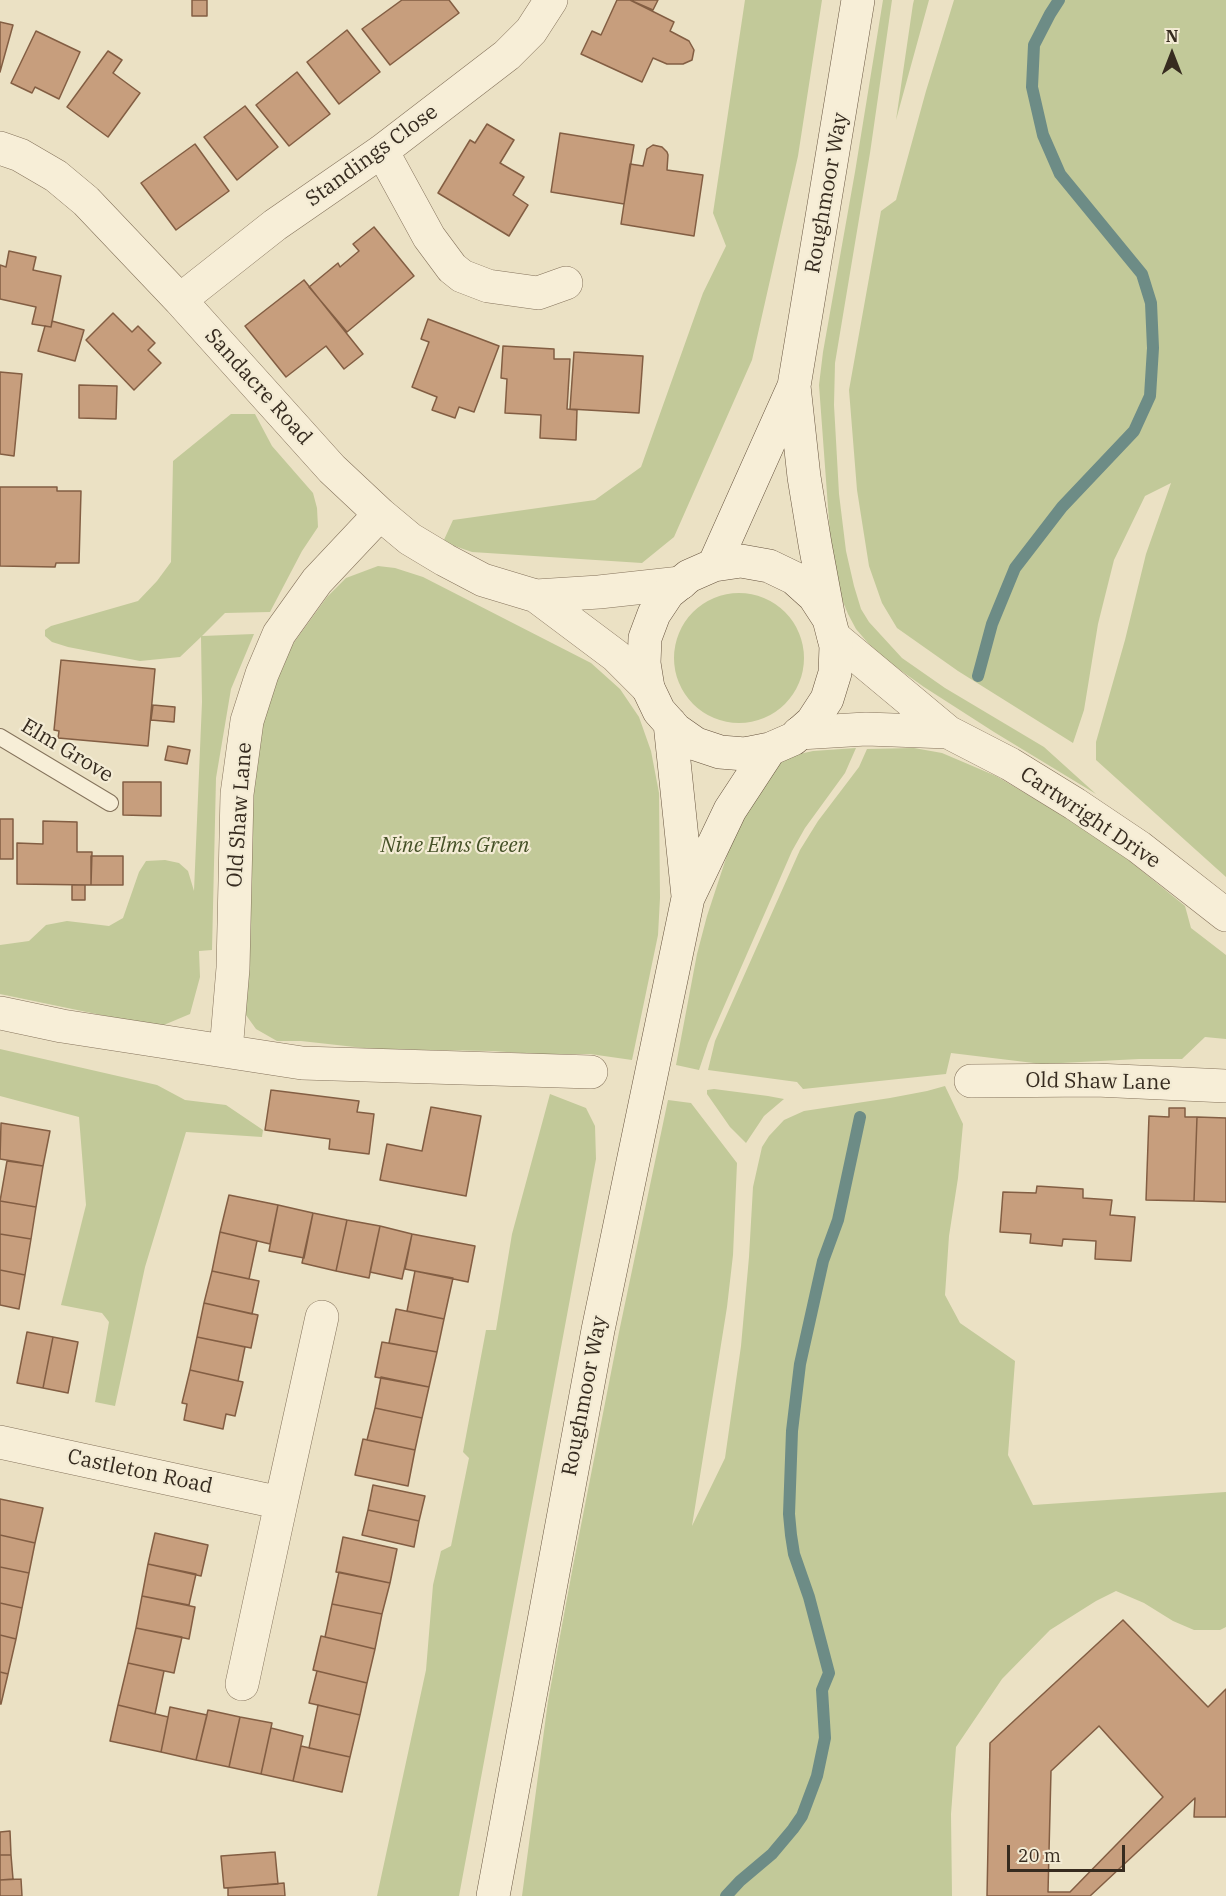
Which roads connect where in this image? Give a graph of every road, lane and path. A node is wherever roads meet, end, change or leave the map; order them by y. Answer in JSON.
{"nodes":[{"id":1,"x":551,"y":0,"type":"edge"},
{"id":2,"x":858,"y":0,"type":"edge"},
{"id":3,"x":0,"y":148,"type":"edge"},
{"id":4,"x":382,"y":151,"type":"junction"},
{"id":5,"x":566,"y":283,"type":"dead end"},
{"id":6,"x":180,"y":300,"type":"junction"},
{"id":7,"x":794,"y":387,"type":"junction"},
{"id":8,"x":380,"y":514,"type":"junction"},
{"id":9,"x":714,"y":565,"type":"junction"},
{"id":10,"x":681,"y":583,"type":"junction"},
{"id":11,"x":536,"y":596,"type":"junction"},
{"id":12,"x":831,"y":628,"type":"junction"},
{"id":13,"x":648,"y":688,"type":"junction"},
{"id":14,"x":670,"y":723,"type":"junction"},
{"id":15,"x":948,"y":732,"type":"junction"},
{"id":16,"x":799,"y":733,"type":"junction"},
{"id":17,"x":0,"y":737,"type":"edge"},
{"id":18,"x":770,"y":749,"type":"junction"},
{"id":19,"x":110,"y":804,"type":"dead end"},
{"id":20,"x":688,"y":898,"type":"junction"},
{"id":21,"x":1226,"y":915,"type":"edge"},
{"id":22,"x":0,"y":1013,"type":"edge"},
{"id":23,"x":226,"y":1051,"type":"junction"},
{"id":24,"x":591,"y":1072,"type":"dead end"},
{"id":25,"x":971,"y":1082,"type":"dead end"},
{"id":26,"x":1226,"y":1086,"type":"edge"},
{"id":27,"x":322,"y":1317,"type":"dead end"},
{"id":28,"x":0,"y":1442,"type":"edge"},
{"id":29,"x":281,"y":1503,"type":"junction"},
{"id":30,"x":242,"y":1684,"type":"dead end"},
{"id":31,"x":493,"y":1896,"type":"edge"}],
"edges":[{"from":1,"to":4,"type":"street","name":"Standings Close"},
{"from":2,"to":7,"type":"street","name":"Roughmoor Way"},
{"from":3,"to":6,"type":"street","name":"Sandacre Road"},
{"from":4,"to":5,"type":"street"},
{"from":4,"to":6,"type":"street","name":"Standings Close"},
{"from":6,"to":8,"type":"street","name":"Sandacre Road"},
{"from":7,"to":9,"type":"street","name":"Roughmoor Way"},
{"from":7,"to":12,"type":"street","name":"Roughmoor Way"},
{"from":8,"to":11,"type":"street","name":"Sandacre Road"},
{"from":8,"to":23,"type":"street","name":"Old Shaw Lane"},
{"from":9,"to":10,"type":"street","name":"Roughmoor Way"},
{"from":9,"to":12,"type":"street","name":"Roughmoor Way"},
{"from":10,"to":11,"type":"street","name":"Sandacre Road"},
{"from":10,"to":13,"type":"street","name":"Roughmoor Way"},
{"from":11,"to":13,"type":"street","name":"Sandacre Road"},
{"from":12,"to":15,"type":"street","name":"Cartwright Drive"},
{"from":12,"to":16,"type":"street","name":"Roughmoor Way"},
{"from":13,"to":14,"type":"street","name":"Roughmoor Way"},
{"from":14,"to":18,"type":"street","name":"Roughmoor Way"},
{"from":14,"to":20,"type":"street","name":"Roughmoor Way"},
{"from":15,"to":16,"type":"street","name":"Cartwright Drive"},
{"from":15,"to":21,"type":"street","name":"Cartwright Drive"},
{"from":16,"to":18,"type":"street","name":"Roughmoor Way"},
{"from":17,"to":19,"type":"lane","name":"Elm Grove"},
{"from":18,"to":20,"type":"street","name":"Roughmoor Way"},
{"from":20,"to":31,"type":"street","name":"Roughmoor Way"},
{"from":22,"to":23,"type":"street"},
{"from":23,"to":24,"type":"street"},
{"from":25,"to":26,"type":"street","name":"Old Shaw Lane"},
{"from":27,"to":29,"type":"street"},
{"from":28,"to":29,"type":"street","name":"Castleton Road"},
{"from":29,"to":30,"type":"street"}]}
